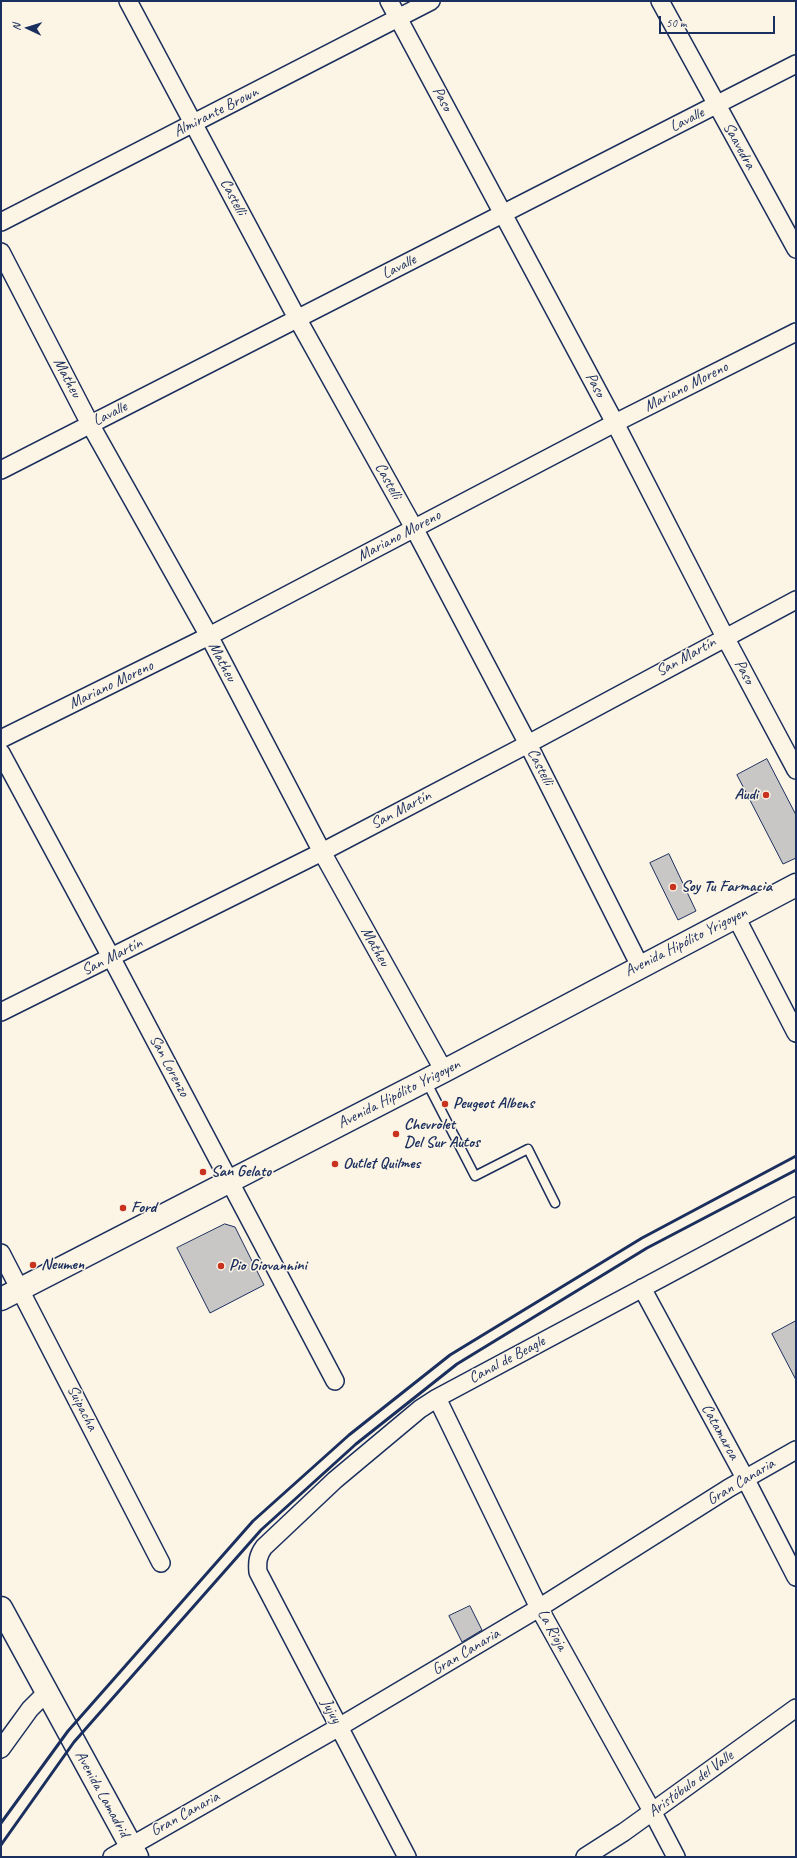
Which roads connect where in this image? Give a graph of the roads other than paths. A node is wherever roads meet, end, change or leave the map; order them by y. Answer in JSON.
{"nodes":[{"id":1,"x":128,"y":1,"type":"edge"},
{"id":2,"x":389,"y":1,"type":"edge"},
{"id":3,"x":431,"y":1,"type":"edge"},
{"id":4,"x":660,"y":1,"type":"edge"},
{"id":5,"x":398,"y":19,"type":"junction"},
{"id":6,"x":796,"y":64,"type":"edge"},
{"id":7,"x":716,"y":105,"type":"junction"},
{"id":8,"x":194,"y":123,"type":"junction"},
{"id":9,"x":504,"y":214,"type":"junction"},
{"id":10,"x":1,"y":222,"type":"edge"},
{"id":11,"x":796,"y":249,"type":"edge"},
{"id":12,"x":1,"y":252,"type":"edge"},
{"id":13,"x":297,"y":318,"type":"junction"},
{"id":14,"x":796,"y":332,"type":"edge"},
{"id":15,"x":615,"y":423,"type":"junction"},
{"id":16,"x":90,"y":424,"type":"junction"},
{"id":17,"x":1,"y":470,"type":"edge"},
{"id":18,"x":414,"y":528,"type":"junction"},
{"id":19,"x":796,"y":600,"type":"edge"},
{"id":20,"x":209,"y":636,"type":"junction"},
{"id":21,"x":725,"y":637,"type":"junction"},
{"id":22,"x":1,"y":739,"type":"edge"},
{"id":23,"x":528,"y":744,"type":"junction"},
{"id":24,"x":1,"y":753,"type":"edge"},
{"id":25,"x":796,"y":770,"type":"edge"},
{"id":26,"x":322,"y":852,"type":"junction"},
{"id":27,"x":796,"y":885,"type":"edge"},
{"id":28,"x":736,"y":917,"type":"junction"},
{"id":29,"x":111,"y":957,"type":"junction"},
{"id":30,"x":640,"y":966,"type":"junction"},
{"id":31,"x":1,"y":1012,"type":"edge"},
{"id":32,"x":796,"y":1033,"type":"edge"},
{"id":33,"x":435,"y":1076,"type":"junction"},
{"id":34,"x":230,"y":1181,"type":"junction"},
{"id":35,"x":555,"y":1203,"type":"dead end"},
{"id":36,"x":796,"y":1206,"type":"edge"},
{"id":37,"x":1,"y":1253,"type":"edge"},
{"id":38,"x":642,"y":1288,"type":"junction"},
{"id":39,"x":20,"y":1289,"type":"junction"},
{"id":40,"x":1,"y":1299,"type":"edge"},
{"id":41,"x":335,"y":1381,"type":"dead end"},
{"id":42,"x":437,"y":1398,"type":"junction"},
{"id":43,"x":796,"y":1450,"type":"edge"},
{"id":44,"x":745,"y":1478,"type":"junction"},
{"id":45,"x":162,"y":1564,"type":"dead end"},
{"id":46,"x":257,"y":1564,"type":"joint"},
{"id":47,"x":796,"y":1577,"type":"edge"},
{"id":48,"x":1,"y":1608,"type":"edge"},
{"id":49,"x":540,"y":1608,"type":"junction"},
{"id":50,"x":47,"y":1692,"type":"junction"},
{"id":51,"x":796,"y":1708,"type":"edge"},
{"id":52,"x":339,"y":1728,"type":"junction"},
{"id":53,"x":1,"y":1749,"type":"edge"},
{"id":54,"x":652,"y":1811,"type":"junction"},
{"id":55,"x":134,"y":1851,"type":"edge"},
{"id":56,"x":112,"y":1857,"type":"edge"},
{"id":57,"x":407,"y":1857,"type":"edge"},
{"id":58,"x":585,"y":1857,"type":"edge"},
{"id":59,"x":676,"y":1857,"type":"edge"}],
"edges":[{"from":1,"to":8,"type":"street","name":"Castelli"},
{"from":2,"to":5,"type":"street","name":"Paso"},
{"from":3,"to":5,"type":"street","name":"Almirante Brown"},
{"from":4,"to":7,"type":"street","name":"Saavedra"},
{"from":5,"to":8,"type":"street","name":"Almirante Brown"},
{"from":5,"to":9,"type":"street","name":"Paso"},
{"from":6,"to":7,"type":"street","name":"Lavalle"},
{"from":7,"to":9,"type":"street","name":"Lavalle"},
{"from":7,"to":11,"type":"street","name":"Saavedra"},
{"from":8,"to":10,"type":"street","name":"Almirante Brown"},
{"from":8,"to":13,"type":"street","name":"Castelli"},
{"from":9,"to":13,"type":"street","name":"Lavalle"},
{"from":9,"to":15,"type":"street","name":"Paso"},
{"from":12,"to":16,"type":"street","name":"Matheu"},
{"from":13,"to":16,"type":"street","name":"Lavalle"},
{"from":13,"to":18,"type":"street","name":"Castelli"},
{"from":14,"to":15,"type":"street","name":"Mariano Moreno"},
{"from":15,"to":18,"type":"street","name":"Mariano Moreno"},
{"from":15,"to":21,"type":"street","name":"Paso"},
{"from":16,"to":17,"type":"street","name":"Lavalle"},
{"from":16,"to":20,"type":"street","name":"Matheu"},
{"from":18,"to":20,"type":"street","name":"Mariano Moreno"},
{"from":18,"to":23,"type":"street","name":"Castelli"},
{"from":19,"to":21,"type":"street","name":"San Martín"},
{"from":20,"to":22,"type":"street","name":"Mariano Moreno"},
{"from":20,"to":26,"type":"street","name":"Matheu"},
{"from":21,"to":23,"type":"street","name":"San Martín"},
{"from":21,"to":25,"type":"street","name":"Paso"},
{"from":23,"to":26,"type":"street","name":"San Martín"},
{"from":23,"to":30,"type":"street","name":"Castelli"},
{"from":24,"to":29,"type":"street","name":"San Lorenzo"},
{"from":26,"to":29,"type":"street","name":"San Martín"},
{"from":26,"to":33,"type":"street","name":"Matheu"},
{"from":27,"to":28,"type":"main road","name":"Avenida Hipólito Yrigoyen"},
{"from":28,"to":30,"type":"main road","name":"Avenida Hipólito Yrigoyen"},
{"from":28,"to":32,"type":"street"},
{"from":29,"to":31,"type":"street","name":"San Martín"},
{"from":29,"to":34,"type":"street","name":"San Lorenzo"},
{"from":30,"to":33,"type":"main road","name":"Avenida Hipólito Yrigoyen"},
{"from":33,"to":34,"type":"main road","name":"Avenida Hipólito Yrigoyen"},
{"from":33,"to":35,"type":"lane"},
{"from":34,"to":39,"type":"main road","name":"Avenida Hipólito Yrigoyen"},
{"from":34,"to":41,"type":"street","name":"San Lorenzo"},
{"from":36,"to":38,"type":"street","name":"Canal de Beagle"},
{"from":37,"to":39,"type":"street","name":"Suipacha"},
{"from":38,"to":42,"type":"street","name":"Canal de Beagle"},
{"from":38,"to":44,"type":"street","name":"Catamarca"},
{"from":39,"to":40,"type":"main road","name":"Avenida Hipólito Yrigoyen"},
{"from":39,"to":45,"type":"street","name":"Suipacha"},
{"from":42,"to":46,"type":"street","name":"Canal de Beagle"},
{"from":42,"to":49,"type":"street","name":"La Rioja"},
{"from":43,"to":44,"type":"street","name":"Gran Canaria"},
{"from":44,"to":47,"type":"street","name":"Catamarca"},
{"from":44,"to":49,"type":"street","name":"Gran Canaria"},
{"from":46,"to":52,"type":"street","name":"Jujuy"},
{"from":48,"to":50,"type":"main road","name":"Avenida Lamadrid"},
{"from":49,"to":52,"type":"street","name":"Gran Canaria"},
{"from":49,"to":54,"type":"street","name":"La Rioja"},
{"from":50,"to":53,"type":"street"},
{"from":50,"to":55,"type":"main road","name":"Avenida Lamadrid"},
{"from":51,"to":54,"type":"street","name":"Aristóbulo del Valle"},
{"from":52,"to":55,"type":"street","name":"Gran Canaria"},
{"from":52,"to":57,"type":"street","name":"Jujuy"},
{"from":54,"to":58,"type":"street","name":"Aristóbulo del Valle"},
{"from":54,"to":59,"type":"street","name":"La Rioja"},
{"from":55,"to":56,"type":"street","name":"Gran Canaria"}]}
